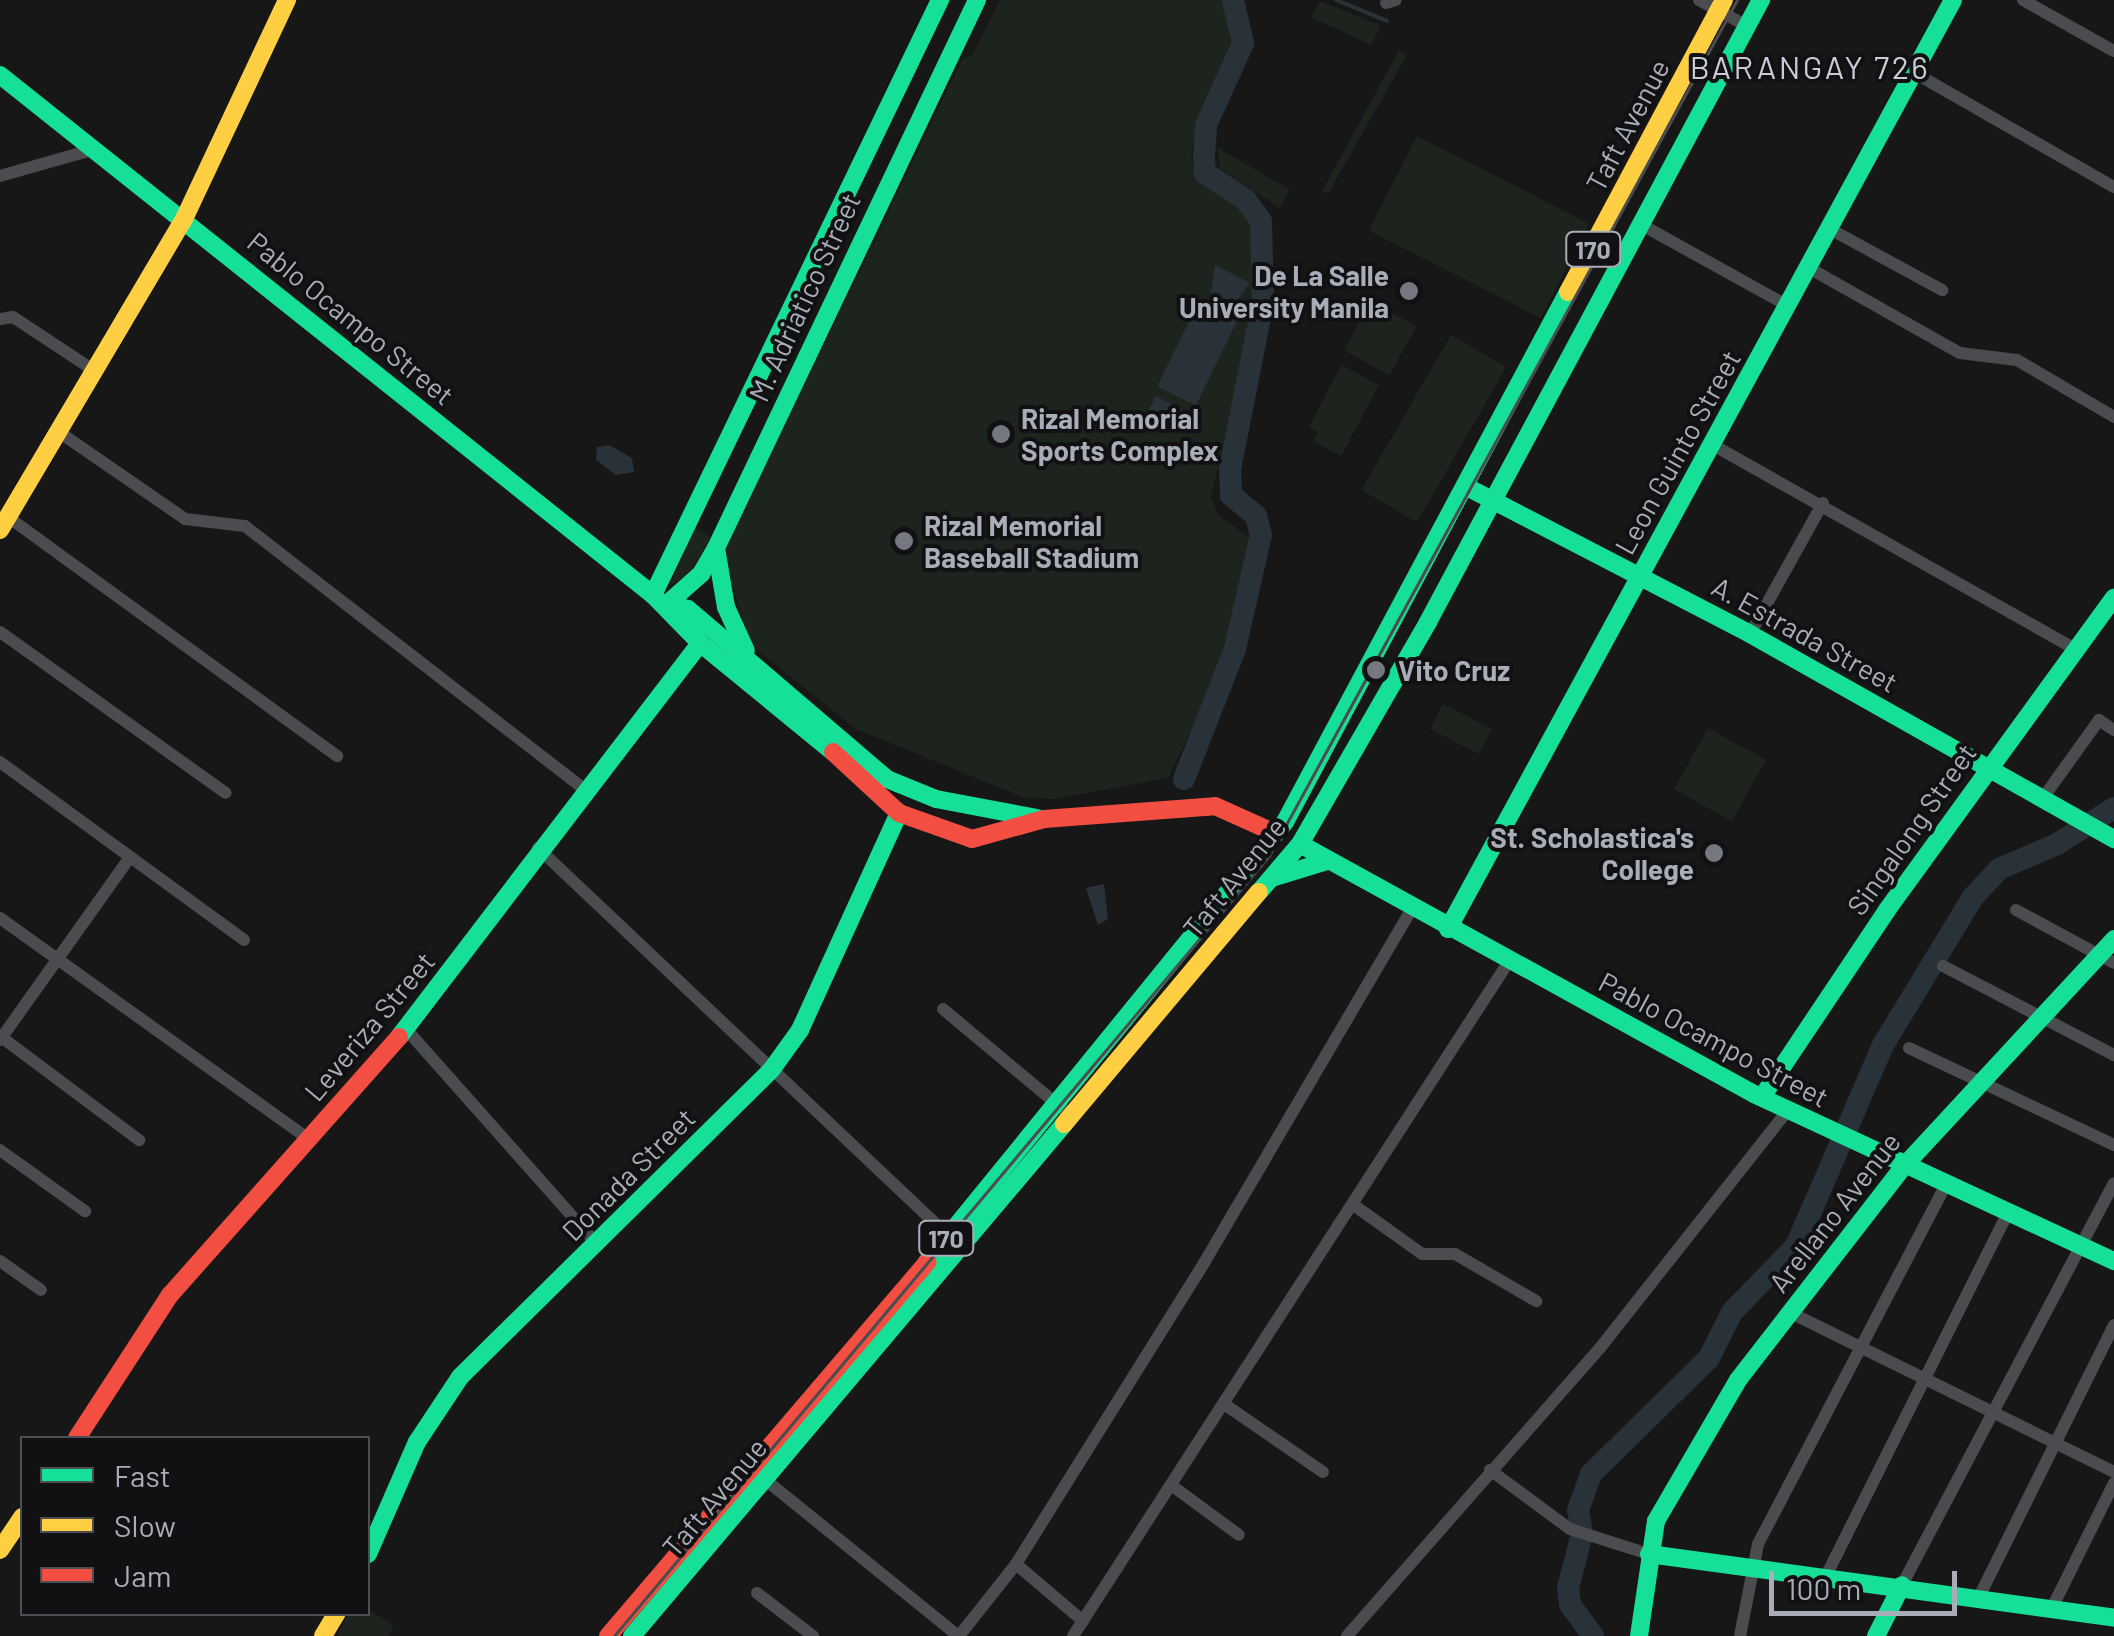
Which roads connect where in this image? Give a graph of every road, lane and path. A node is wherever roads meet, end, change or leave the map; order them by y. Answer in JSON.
{"nodes":[{"id":1,"x":287,"y":0,"type":"edge"},
{"id":2,"x":940,"y":0,"type":"edge"},
{"id":3,"x":977,"y":0,"type":"edge"},
{"id":4,"x":1699,"y":0,"type":"edge"},
{"id":5,"x":1761,"y":0,"type":"edge"},
{"id":6,"x":1953,"y":0,"type":"edge"},
{"id":7,"x":2023,"y":0,"type":"edge"},
{"id":8,"x":1721,"y":5,"type":"edge"},
{"id":9,"x":1747,"y":26,"type":"junction"},
{"id":10,"x":2114,"y":51,"type":"edge"},
{"id":11,"x":1913,"y":72,"type":"junction"},
{"id":12,"x":0,"y":75,"type":"edge"},
{"id":13,"x":94,"y":149,"type":"junction"},
{"id":14,"x":0,"y":176,"type":"edge"},
{"id":15,"x":2114,"y":187,"type":"edge"},
{"id":16,"x":184,"y":219,"type":"junction"},
{"id":17,"x":1642,"y":225,"type":"junction"},
{"id":18,"x":1830,"y":229,"type":"junction"},
{"id":19,"x":1810,"y":268,"type":"junction"},
{"id":20,"x":1942,"y":290,"type":"dead end"},
{"id":21,"x":1568,"y":294,"type":"junction"},
{"id":22,"x":1596,"y":306,"type":"junction"},
{"id":23,"x":1788,"y":306,"type":"junction"},
{"id":24,"x":0,"y":319,"type":"edge"},
{"id":25,"x":95,"y":370,"type":"junction"},
{"id":26,"x":2114,"y":417,"type":"edge"},
{"id":27,"x":59,"y":432,"type":"junction"},
{"id":28,"x":1713,"y":444,"type":"junction"},
{"id":29,"x":1466,"y":486,"type":"junction"},
{"id":30,"x":1492,"y":501,"type":"junction"},
{"id":31,"x":1823,"y":503,"type":"junction"},
{"id":32,"x":4,"y":523,"type":"edge"},
{"id":33,"x":716,"y":548,"type":"junction"},
{"id":34,"x":1640,"y":576,"type":"junction"},
{"id":35,"x":2114,"y":598,"type":"edge"},
{"id":36,"x":660,"y":600,"type":"junction"},
{"id":37,"x":0,"y":632,"type":"edge"},
{"id":38,"x":1750,"y":634,"type":"junction"},
{"id":39,"x":700,"y":644,"type":"junction"},
{"id":40,"x":2076,"y":650,"type":"junction"},
{"id":41,"x":751,"y":660,"type":"junction"},
{"id":42,"x":2114,"y":730,"type":"edge"},
{"id":43,"x":338,"y":756,"type":"dead end"},
{"id":44,"x":0,"y":762,"type":"edge"},
{"id":45,"x":1989,"y":766,"type":"junction"},
{"id":46,"x":887,"y":779,"type":"junction"},
{"id":47,"x":585,"y":790,"type":"junction"},
{"id":48,"x":226,"y":793,"type":"dead end"},
{"id":49,"x":2044,"y":798,"type":"junction"},
{"id":50,"x":882,"y":799,"type":"junction"},
{"id":51,"x":975,"y":807,"type":"junction"},
{"id":52,"x":899,"y":813,"type":"junction"},
{"id":53,"x":1044,"y":819,"type":"junction"},
{"id":54,"x":1274,"y":833,"type":"junction"},
{"id":55,"x":2107,"y":835,"type":"edge"},
{"id":56,"x":972,"y":838,"type":"junction"},
{"id":57,"x":1300,"y":844,"type":"junction"},
{"id":58,"x":538,"y":848,"type":"junction"},
{"id":59,"x":130,"y":856,"type":"junction"},
{"id":60,"x":1327,"y":861,"type":"junction"},
{"id":61,"x":1266,"y":882,"type":"junction"},
{"id":62,"x":1412,"y":910,"type":"junction"},
{"id":63,"x":2016,"y":910,"type":"dead end"},
{"id":64,"x":0,"y":918,"type":"edge"},
{"id":65,"x":1448,"y":930,"type":"junction"},
{"id":66,"x":2114,"y":939,"type":"edge"},
{"id":67,"x":244,"y":940,"type":"dead end"},
{"id":68,"x":2106,"y":959,"type":"edge"},
{"id":69,"x":58,"y":960,"type":"junction"},
{"id":70,"x":1509,"y":961,"type":"junction"},
{"id":71,"x":1944,"y":966,"type":"dead end"},
{"id":72,"x":943,"y":1009,"type":"dead end"},
{"id":73,"x":2036,"y":1016,"type":"junction"},
{"id":74,"x":406,"y":1028,"type":"junction"},
{"id":75,"x":1,"y":1037,"type":"edge"},
{"id":76,"x":1908,"y":1048,"type":"dead end"},
{"id":77,"x":2114,"y":1055,"type":"edge"},
{"id":78,"x":772,"y":1069,"type":"junction"},
{"id":79,"x":1976,"y":1082,"type":"junction"},
{"id":80,"x":1762,"y":1097,"type":"junction"},
{"id":81,"x":1788,"y":1110,"type":"junction"},
{"id":82,"x":1066,"y":1111,"type":"junction"},
{"id":83,"x":139,"y":1140,"type":"dead end"},
{"id":84,"x":310,"y":1140,"type":"junction"},
{"id":85,"x":2114,"y":1146,"type":"edge"},
{"id":86,"x":0,"y":1150,"type":"edge"},
{"id":87,"x":1904,"y":1165,"type":"junction"},
{"id":88,"x":2114,"y":1182,"type":"edge"},
{"id":89,"x":1946,"y":1184,"type":"junction"},
{"id":90,"x":1354,"y":1206,"type":"junction"},
{"id":91,"x":85,"y":1211,"type":"dead end"},
{"id":92,"x":2008,"y":1213,"type":"junction"},
{"id":93,"x":954,"y":1242,"type":"junction"},
{"id":94,"x":598,"y":1245,"type":"junction"},
{"id":95,"x":2082,"y":1246,"type":"junction"},
{"id":96,"x":0,"y":1261,"type":"edge"},
{"id":97,"x":2114,"y":1261,"type":"edge"},
{"id":98,"x":41,"y":1290,"type":"dead end"},
{"id":99,"x":1536,"y":1301,"type":"dead end"},
{"id":100,"x":1789,"y":1312,"type":"junction"},
{"id":101,"x":2114,"y":1325,"type":"edge"},
{"id":102,"x":1859,"y":1351,"type":"junction"},
{"id":103,"x":1924,"y":1382,"type":"junction"},
{"id":104,"x":1224,"y":1404,"type":"junction"},
{"id":105,"x":1993,"y":1415,"type":"junction"},
{"id":106,"x":77,"y":1436,"type":"edge"},
{"id":107,"x":2053,"y":1444,"type":"junction"},
{"id":108,"x":1490,"y":1470,"type":"junction"},
{"id":109,"x":1323,"y":1472,"type":"dead end"},
{"id":110,"x":2114,"y":1472,"type":"edge"},
{"id":111,"x":758,"y":1473,"type":"junction"},
{"id":112,"x":2114,"y":1483,"type":"edge"},
{"id":113,"x":1171,"y":1485,"type":"junction"},
{"id":114,"x":20,"y":1521,"type":"edge"},
{"id":115,"x":1239,"y":1535,"type":"dead end"},
{"id":116,"x":0,"y":1550,"type":"edge"},
{"id":117,"x":370,"y":1550,"type":"edge"},
{"id":118,"x":1649,"y":1554,"type":"junction"},
{"id":119,"x":1016,"y":1564,"type":"junction"},
{"id":120,"x":1751,"y":1566,"type":"junction"},
{"id":121,"x":1826,"y":1576,"type":"junction"},
{"id":122,"x":1902,"y":1585,"type":"junction"},
{"id":123,"x":758,"y":1594,"type":"dead end"},
{"id":124,"x":1977,"y":1601,"type":"junction"},
{"id":125,"x":2052,"y":1608,"type":"junction"},
{"id":126,"x":2114,"y":1618,"type":"edge"},
{"id":127,"x":1084,"y":1621,"type":"junction"},
{"id":128,"x":608,"y":1636,"type":"edge"},
{"id":129,"x":632,"y":1636,"type":"edge"},
{"id":130,"x":813,"y":1636,"type":"edge"},
{"id":131,"x":958,"y":1636,"type":"edge"},
{"id":132,"x":1073,"y":1636,"type":"edge"},
{"id":133,"x":1347,"y":1636,"type":"edge"},
{"id":134,"x":1639,"y":1636,"type":"edge"},
{"id":135,"x":1740,"y":1636,"type":"edge"},
{"id":136,"x":1876,"y":1636,"type":"edge"}],
"edges":[{"from":1,"to":16,"type":"main road"},
{"from":2,"to":36,"type":"main road","name":"M. Adriatico Street"},
{"from":3,"to":33,"type":"main road","name":"M. Adriatico Street"},
{"from":4,"to":8,"type":"street"},
{"from":5,"to":9,"type":"main road","name":"Taft Avenue","number":"170"},
{"from":6,"to":11,"type":"main road","name":"Leon Guinto Street"},
{"from":7,"to":10,"type":"street"},
{"from":8,"to":9,"type":"street"},
{"from":8,"to":21,"type":"main road","name":"Taft Avenue","number":"170"},
{"from":9,"to":17,"type":"main road","name":"Taft Avenue","number":"170"},
{"from":11,"to":15,"type":"street"},
{"from":11,"to":18,"type":"main road","name":"Leon Guinto Street"},
{"from":12,"to":13,"type":"main road","name":"Pablo Ocampo Street"},
{"from":13,"to":14,"type":"street"},
{"from":13,"to":16,"type":"main road","name":"Pablo Ocampo Street"},
{"from":16,"to":25,"type":"main road"},
{"from":16,"to":36,"type":"main road","name":"Pablo Ocampo Street"},
{"from":17,"to":22,"type":"main road","name":"Taft Avenue","number":"170"},
{"from":17,"to":23,"type":"street"},
{"from":18,"to":19,"type":"main road","name":"Leon Guinto Street"},
{"from":18,"to":20,"type":"street"},
{"from":19,"to":23,"type":"main road","name":"Leon Guinto Street"},
{"from":19,"to":26,"type":"street"},
{"from":21,"to":22,"type":"main road"},
{"from":21,"to":29,"type":"main road","name":"Taft Avenue","number":"170"},
{"from":22,"to":30,"type":"main road","name":"Taft Avenue","number":"170"},
{"from":23,"to":28,"type":"main road","name":"Leon Guinto Street"},
{"from":24,"to":25,"type":"street"},
{"from":25,"to":27,"type":"main road"},
{"from":27,"to":32,"type":"main road"},
{"from":27,"to":47,"type":"street"},
{"from":28,"to":31,"type":"street"},
{"from":28,"to":34,"type":"main road","name":"Leon Guinto Street"},
{"from":29,"to":30,"type":"main road","name":"A. Estrada Street"},
{"from":29,"to":54,"type":"main road","name":"Taft Avenue","number":"170"},
{"from":30,"to":34,"type":"main road","name":"A. Estrada Street"},
{"from":30,"to":57,"type":"main road","name":"Taft Avenue","number":"170"},
{"from":31,"to":38,"type":"street"},
{"from":31,"to":40,"type":"street"},
{"from":32,"to":43,"type":"street"},
{"from":33,"to":36,"type":"main road","name":"M. Adriatico Street"},
{"from":33,"to":41,"type":"main road"},
{"from":34,"to":38,"type":"main road","name":"A. Estrada Street"},
{"from":34,"to":65,"type":"main road","name":"Leon Guinto Street"},
{"from":35,"to":40,"type":"main road","name":"Singalong Street"},
{"from":36,"to":39,"type":"main road","name":"Pablo Ocampo Street"},
{"from":36,"to":41,"type":"main road","name":"Pablo Ocampo Street"},
{"from":37,"to":48,"type":"street"},
{"from":38,"to":45,"type":"main road","name":"A. Estrada Street"},
{"from":39,"to":47,"type":"main road","name":"Leveriza Street"},
{"from":39,"to":50,"type":"main road","name":"Pablo Ocampo Street"},
{"from":40,"to":45,"type":"main road","name":"Singalong Street"},
{"from":41,"to":46,"type":"main road","name":"Pablo Ocampo Street"},
{"from":42,"to":49,"type":"street"},
{"from":44,"to":59,"type":"street"},
{"from":45,"to":49,"type":"main road","name":"A. Estrada Street"},
{"from":45,"to":80,"type":"main road","name":"Singalong Street"},
{"from":46,"to":50,"type":"main road"},
{"from":46,"to":51,"type":"main road","name":"Pablo Ocampo Street"},
{"from":47,"to":58,"type":"main road","name":"Leveriza Street"},
{"from":49,"to":55,"type":"main road","name":"A. Estrada Street"},
{"from":50,"to":52,"type":"main road","name":"Pablo Ocampo Street"},
{"from":51,"to":53,"type":"main road","name":"Pablo Ocampo Street"},
{"from":51,"to":56,"type":"main road"},
{"from":52,"to":56,"type":"main road","name":"Pablo Ocampo Street"},
{"from":52,"to":78,"type":"main road","name":"Donada Street"},
{"from":53,"to":54,"type":"main road","name":"Pablo Ocampo Street"},
{"from":53,"to":56,"type":"main road","name":"Pablo Ocampo Street"},
{"from":54,"to":82,"type":"main road","name":"Taft Avenue","number":"170"},
{"from":57,"to":60,"type":"main road","name":"Pablo Ocampo Street"},
{"from":57,"to":61,"type":"main road","name":"Taft Avenue","number":"170"},
{"from":58,"to":74,"type":"main road","name":"Leveriza Street"},
{"from":58,"to":78,"type":"street"},
{"from":59,"to":67,"type":"street"},
{"from":59,"to":69,"type":"street"},
{"from":60,"to":61,"type":"main road"},
{"from":60,"to":62,"type":"main road","name":"Pablo Ocampo Street"},
{"from":61,"to":82,"type":"main road","name":"Taft Avenue","number":"170"},
{"from":62,"to":65,"type":"main road","name":"Pablo Ocampo Street"},
{"from":62,"to":119,"type":"street"},
{"from":63,"to":68,"type":"street"},
{"from":64,"to":69,"type":"street"},
{"from":65,"to":70,"type":"main road","name":"Pablo Ocampo Street"},
{"from":66,"to":68,"type":"main road","name":"Arellano Avenue"},
{"from":68,"to":73,"type":"main road","name":"Arellano Avenue"},
{"from":69,"to":75,"type":"street"},
{"from":69,"to":84,"type":"street"},
{"from":70,"to":80,"type":"main road","name":"Pablo Ocampo Street"},
{"from":70,"to":90,"type":"street"},
{"from":71,"to":73,"type":"street"},
{"from":72,"to":82,"type":"street"},
{"from":73,"to":77,"type":"street"},
{"from":73,"to":79,"type":"main road","name":"Arellano Avenue"},
{"from":74,"to":84,"type":"main road","name":"Leveriza Street"},
{"from":74,"to":94,"type":"street"},
{"from":75,"to":83,"type":"street"},
{"from":76,"to":79,"type":"street"},
{"from":78,"to":93,"type":"street"},
{"from":78,"to":94,"type":"main road","name":"Donada Street"},
{"from":79,"to":85,"type":"street"},
{"from":79,"to":87,"type":"main road","name":"Arellano Avenue"},
{"from":80,"to":81,"type":"main road","name":"Pablo Ocampo Street"},
{"from":81,"to":87,"type":"main road","name":"Pablo Ocampo Street"},
{"from":81,"to":108,"type":"street"},
{"from":82,"to":93,"type":"main road","name":"Taft Avenue","number":"170"},
{"from":84,"to":106,"type":"main road","name":"Leveriza Street"},
{"from":86,"to":91,"type":"street"},
{"from":87,"to":89,"type":"main road","name":"Pablo Ocampo Street"},
{"from":87,"to":100,"type":"main road","name":"Arellano Avenue"},
{"from":88,"to":95,"type":"street"},
{"from":89,"to":92,"type":"main road","name":"Pablo Ocampo Street"},
{"from":89,"to":102,"type":"street"},
{"from":90,"to":99,"type":"street"},
{"from":90,"to":104,"type":"street"},
{"from":92,"to":95,"type":"main road","name":"Pablo Ocampo Street"},
{"from":92,"to":103,"type":"street"},
{"from":93,"to":111,"type":"main road","name":"Taft Avenue","number":"170"},
{"from":94,"to":117,"type":"main road","name":"Donada Street"},
{"from":95,"to":97,"type":"main road","name":"Pablo Ocampo Street"},
{"from":95,"to":105,"type":"street"},
{"from":96,"to":98,"type":"street"},
{"from":100,"to":102,"type":"street"},
{"from":100,"to":118,"type":"main road","name":"Arellano Avenue"},
{"from":101,"to":107,"type":"street"},
{"from":102,"to":103,"type":"street"},
{"from":102,"to":120,"type":"street"},
{"from":103,"to":105,"type":"street"},
{"from":103,"to":121,"type":"street"},
{"from":104,"to":109,"type":"street"},
{"from":104,"to":113,"type":"street"},
{"from":105,"to":107,"type":"street"},
{"from":105,"to":122,"type":"street"},
{"from":107,"to":110,"type":"street"},
{"from":107,"to":124,"type":"street"},
{"from":108,"to":118,"type":"street"},
{"from":108,"to":133,"type":"street"},
{"from":111,"to":128,"type":"main road","name":"Taft Avenue","number":"170"},
{"from":111,"to":129,"type":"main road","name":"Taft Avenue","number":"170"},
{"from":111,"to":131,"type":"street"},
{"from":112,"to":125,"type":"street"},
{"from":113,"to":115,"type":"street"},
{"from":113,"to":127,"type":"street"},
{"from":114,"to":116,"type":"main road"},
{"from":118,"to":120,"type":"main road"},
{"from":118,"to":134,"type":"main road","name":"Arellano Avenue"},
{"from":119,"to":127,"type":"street"},
{"from":119,"to":131,"type":"street"},
{"from":120,"to":121,"type":"main road"},
{"from":120,"to":135,"type":"street"},
{"from":121,"to":122,"type":"main road"},
{"from":122,"to":124,"type":"main road"},
{"from":122,"to":136,"type":"main road"},
{"from":123,"to":130,"type":"street"},
{"from":124,"to":125,"type":"main road"},
{"from":125,"to":126,"type":"main road"},
{"from":127,"to":132,"type":"street"}]}
